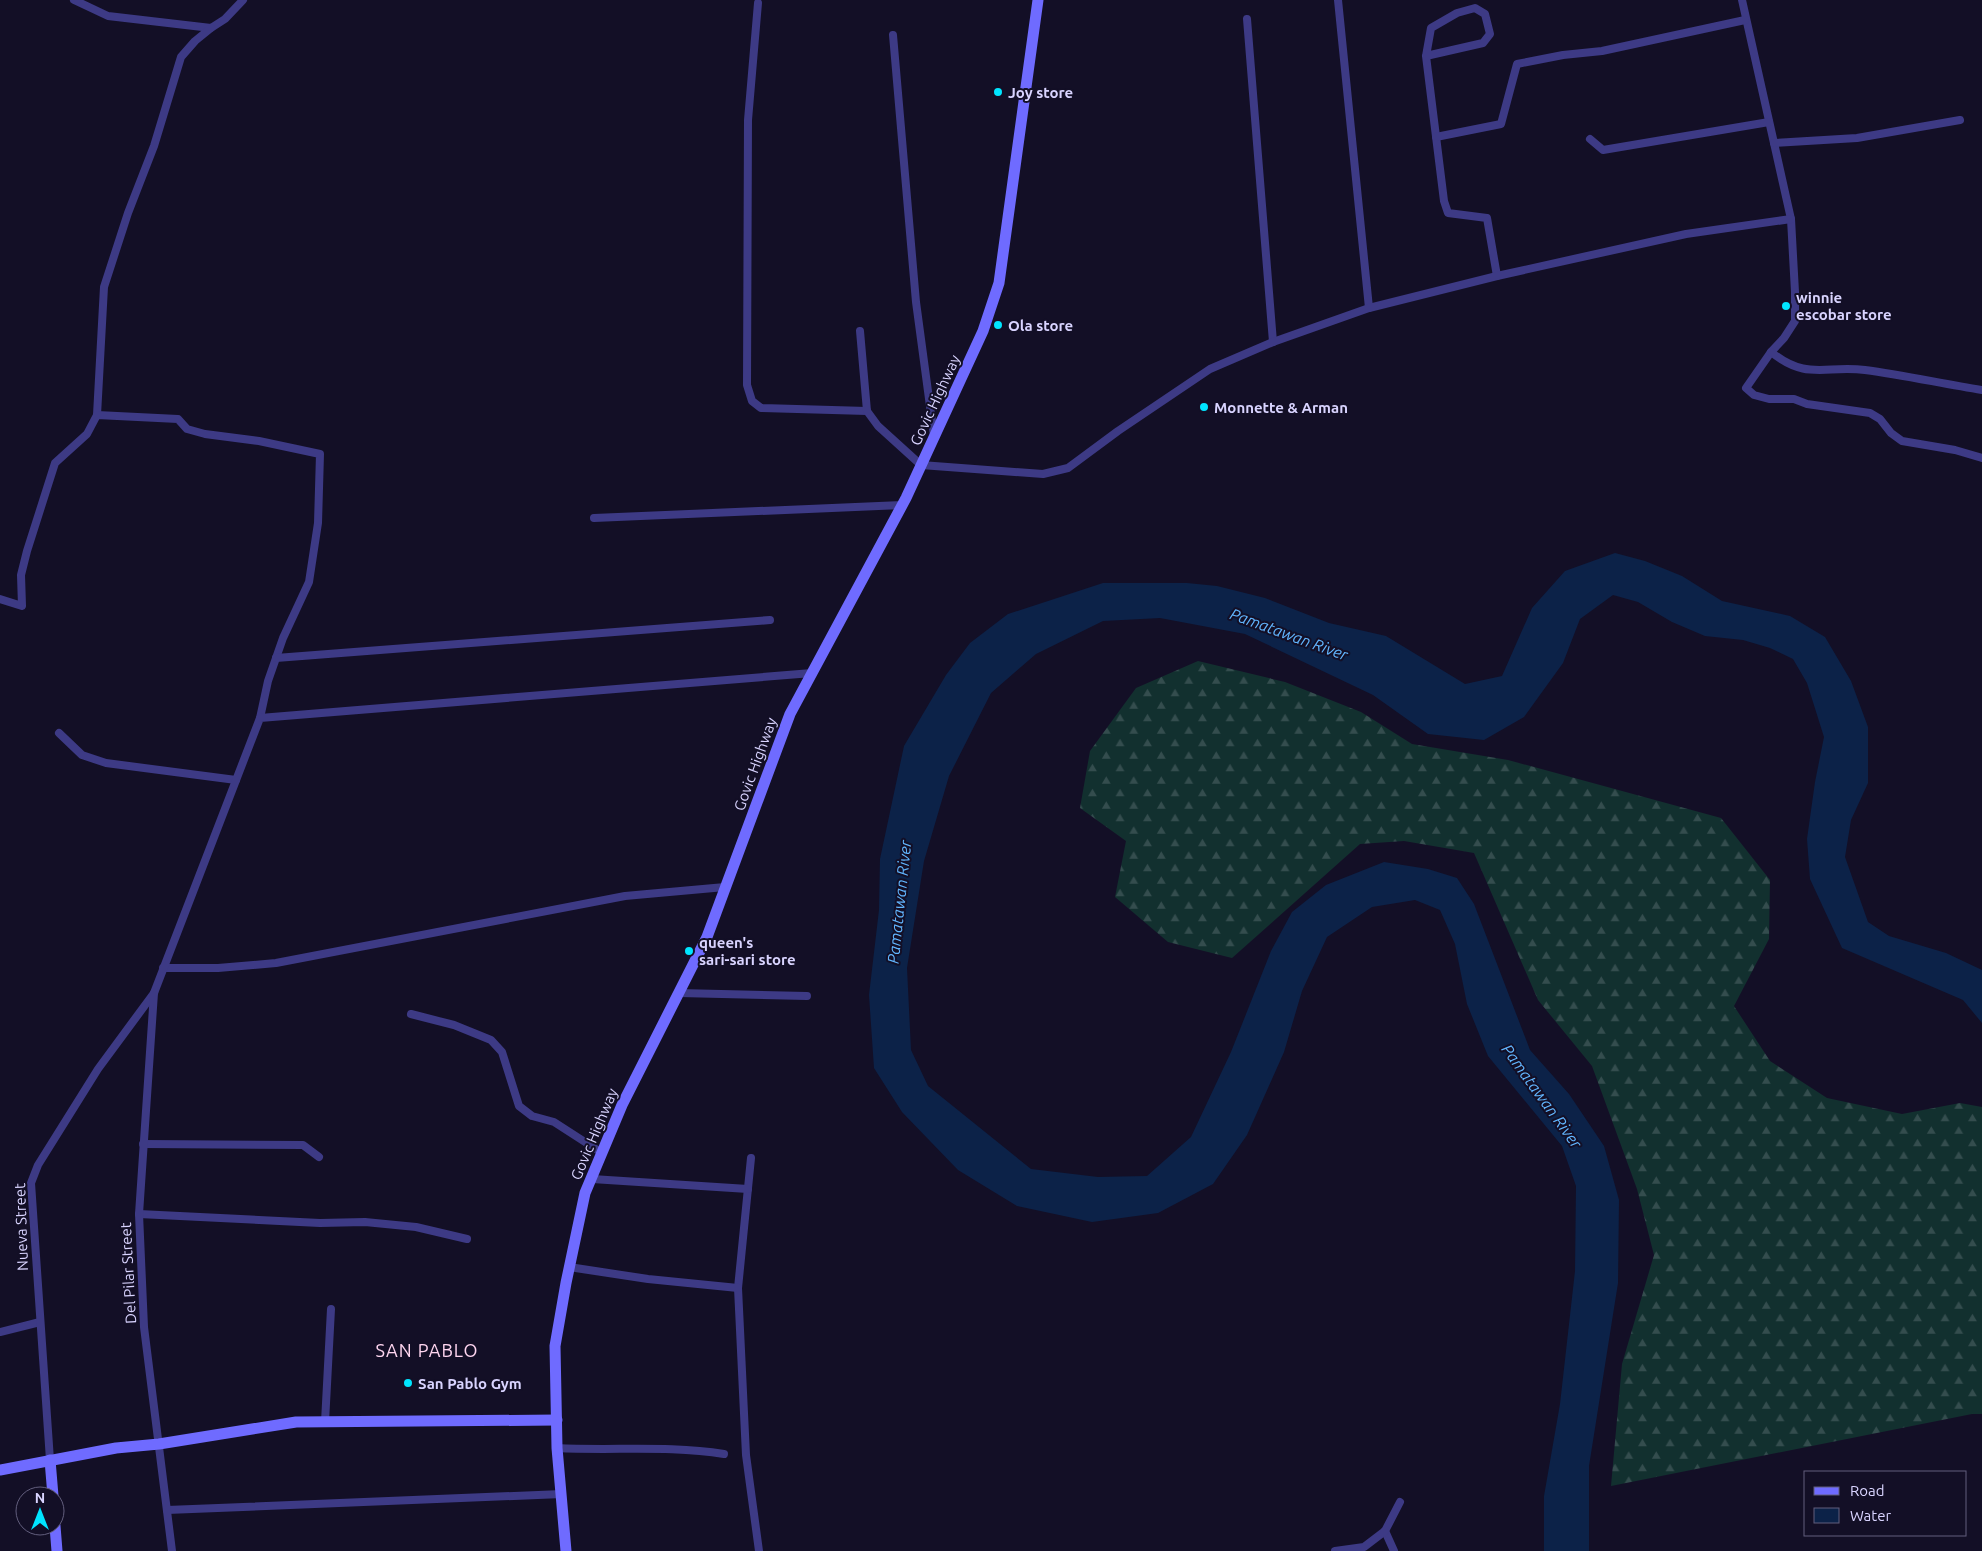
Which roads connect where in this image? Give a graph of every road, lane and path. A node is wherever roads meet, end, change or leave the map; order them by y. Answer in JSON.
{"nodes":[{"id":1,"x":74,"y":0,"type":"edge"},
{"id":2,"x":243,"y":0,"type":"edge"},
{"id":3,"x":1038,"y":0,"type":"edge"},
{"id":4,"x":1338,"y":0,"type":"edge"},
{"id":5,"x":1742,"y":0,"type":"edge"},
{"id":6,"x":758,"y":3,"type":"dead end"},
{"id":7,"x":1247,"y":19,"type":"dead end"},
{"id":8,"x":1745,"y":20,"type":"junction"},
{"id":9,"x":211,"y":28,"type":"junction"},
{"id":10,"x":893,"y":35,"type":"dead end"},
{"id":11,"x":1426,"y":56,"type":"junction"},
{"id":12,"x":1960,"y":120,"type":"dead end"},
{"id":13,"x":1769,"y":122,"type":"junction"},
{"id":14,"x":1436,"y":137,"type":"junction"},
{"id":15,"x":1590,"y":139,"type":"dead end"},
{"id":16,"x":1774,"y":143,"type":"junction"},
{"id":17,"x":1791,"y":219,"type":"junction"},
{"id":18,"x":1497,"y":276,"type":"junction"},
{"id":19,"x":1369,"y":308,"type":"junction"},
{"id":20,"x":860,"y":331,"type":"dead end"},
{"id":21,"x":1273,"y":342,"type":"junction"},
{"id":22,"x":1770,"y":352,"type":"junction"},
{"id":23,"x":1982,"y":390,"type":"edge"},
{"id":24,"x":866,"y":411,"type":"junction"},
{"id":25,"x":97,"y":415,"type":"junction"},
{"id":26,"x":934,"y":439,"type":"junction"},
{"id":27,"x":1982,"y":458,"type":"edge"},
{"id":28,"x":921,"y":464,"type":"junction"},
{"id":29,"x":902,"y":505,"type":"junction"},
{"id":30,"x":594,"y":518,"type":"dead end"},
{"id":31,"x":0,"y":599,"type":"edge"},
{"id":32,"x":770,"y":620,"type":"dead end"},
{"id":33,"x":276,"y":658,"type":"junction"},
{"id":34,"x":812,"y":673,"type":"junction"},
{"id":35,"x":260,"y":718,"type":"junction"},
{"id":36,"x":59,"y":733,"type":"dead end"},
{"id":37,"x":236,"y":780,"type":"junction"},
{"id":38,"x":725,"y":887,"type":"junction"},
{"id":39,"x":163,"y":968,"type":"junction"},
{"id":40,"x":154,"y":993,"type":"junction"},
{"id":41,"x":679,"y":993,"type":"junction"},
{"id":42,"x":807,"y":996,"type":"dead end"},
{"id":43,"x":411,"y":1014,"type":"dead end"},
{"id":44,"x":143,"y":1144,"type":"junction"},
{"id":45,"x":602,"y":1153,"type":"junction"},
{"id":46,"x":319,"y":1157,"type":"dead end"},
{"id":47,"x":751,"y":1158,"type":"dead end"},
{"id":48,"x":592,"y":1179,"type":"junction"},
{"id":49,"x":748,"y":1189,"type":"junction"},
{"id":50,"x":138,"y":1214,"type":"junction"},
{"id":51,"x":467,"y":1239,"type":"dead end"},
{"id":52,"x":569,"y":1267,"type":"junction"},
{"id":53,"x":738,"y":1288,"type":"junction"},
{"id":54,"x":331,"y":1309,"type":"dead end"},
{"id":55,"x":40,"y":1322,"type":"junction"},
{"id":56,"x":0,"y":1332,"type":"edge"},
{"id":57,"x":556,"y":1420,"type":"junction"},
{"id":58,"x":325,"y":1422,"type":"junction"},
{"id":59,"x":160,"y":1444,"type":"junction"},
{"id":60,"x":558,"y":1448,"type":"junction"},
{"id":61,"x":724,"y":1454,"type":"dead end"},
{"id":62,"x":50,"y":1460,"type":"junction"},
{"id":63,"x":0,"y":1470,"type":"edge"},
{"id":64,"x":52,"y":1486,"type":"edge"},
{"id":65,"x":562,"y":1494,"type":"junction"},
{"id":66,"x":1400,"y":1502,"type":"dead end"},
{"id":67,"x":167,"y":1510,"type":"junction"},
{"id":68,"x":1385,"y":1531,"type":"junction"},
{"id":69,"x":56,"y":1536,"type":"edge"},
{"id":70,"x":1364,"y":1549,"type":"edge"},
{"id":71,"x":57,"y":1551,"type":"edge"},
{"id":72,"x":172,"y":1551,"type":"edge"},
{"id":73,"x":566,"y":1551,"type":"edge"},
{"id":74,"x":759,"y":1551,"type":"edge"},
{"id":75,"x":1335,"y":1551,"type":"edge"},
{"id":76,"x":1394,"y":1551,"type":"edge"}],
"edges":[{"from":1,"to":9,"type":"street"},
{"from":2,"to":9,"type":"street"},
{"from":3,"to":26,"type":"main road","name":"Govic Highway"},
{"from":4,"to":19,"type":"street"},
{"from":5,"to":8,"type":"street"},
{"from":6,"to":24,"type":"street"},
{"from":7,"to":21,"type":"street"},
{"from":8,"to":13,"type":"street"},
{"from":8,"to":14,"type":"street"},
{"from":9,"to":25,"type":"street"},
{"from":10,"to":26,"type":"street"},
{"from":11,"to":11,"type":"street"},
{"from":11,"to":14,"type":"street"},
{"from":12,"to":16,"type":"street"},
{"from":13,"to":15,"type":"street"},
{"from":13,"to":16,"type":"street"},
{"from":14,"to":18,"type":"street"},
{"from":16,"to":17,"type":"street"},
{"from":17,"to":18,"type":"street"},
{"from":17,"to":22,"type":"street"},
{"from":18,"to":19,"type":"street"},
{"from":19,"to":21,"type":"street"},
{"from":20,"to":24,"type":"street"},
{"from":21,"to":28,"type":"street"},
{"from":22,"to":23,"type":"street"},
{"from":22,"to":27,"type":"street"},
{"from":24,"to":28,"type":"street"},
{"from":25,"to":31,"type":"street"},
{"from":25,"to":33,"type":"street"},
{"from":26,"to":28,"type":"main road","name":"Govic Highway"},
{"from":28,"to":29,"type":"main road","name":"Govic Highway"},
{"from":29,"to":30,"type":"street"},
{"from":29,"to":34,"type":"main road","name":"Govic Highway"},
{"from":32,"to":33,"type":"street"},
{"from":33,"to":35,"type":"street"},
{"from":34,"to":35,"type":"street"},
{"from":34,"to":38,"type":"main road","name":"Govic Highway"},
{"from":35,"to":37,"type":"street"},
{"from":36,"to":37,"type":"street"},
{"from":37,"to":39,"type":"street"},
{"from":38,"to":39,"type":"street"},
{"from":38,"to":41,"type":"main road","name":"Govic Highway"},
{"from":39,"to":40,"type":"street"},
{"from":40,"to":44,"type":"street","name":"Del Pilar Street"},
{"from":40,"to":55,"type":"street","name":"Nueva Street"},
{"from":41,"to":42,"type":"street"},
{"from":41,"to":45,"type":"main road","name":"Govic Highway"},
{"from":43,"to":45,"type":"street"},
{"from":44,"to":46,"type":"street"},
{"from":44,"to":50,"type":"street","name":"Del Pilar Street"},
{"from":45,"to":48,"type":"main road","name":"Govic Highway"},
{"from":47,"to":49,"type":"street"},
{"from":48,"to":49,"type":"street"},
{"from":48,"to":52,"type":"main road","name":"Govic Highway"},
{"from":49,"to":53,"type":"street"},
{"from":50,"to":51,"type":"street"},
{"from":50,"to":59,"type":"street","name":"Del Pilar Street"},
{"from":52,"to":53,"type":"street"},
{"from":52,"to":57,"type":"main road","name":"Govic Highway"},
{"from":53,"to":74,"type":"street"},
{"from":54,"to":58,"type":"street"},
{"from":55,"to":56,"type":"street"},
{"from":55,"to":62,"type":"street","name":"Nueva Street"},
{"from":57,"to":58,"type":"main road"},
{"from":57,"to":60,"type":"main road","name":"Govic Highway"},
{"from":58,"to":59,"type":"main road"},
{"from":59,"to":62,"type":"main road"},
{"from":59,"to":67,"type":"street","name":"Del Pilar Street"},
{"from":60,"to":61,"type":"street"},
{"from":60,"to":65,"type":"main road","name":"Govic Highway"},
{"from":62,"to":63,"type":"main road"},
{"from":62,"to":64,"type":"main road","name":"Nueva Street"},
{"from":65,"to":67,"type":"street"},
{"from":65,"to":73,"type":"main road","name":"Govic Highway"},
{"from":66,"to":68,"type":"street"},
{"from":67,"to":72,"type":"street","name":"Del Pilar Street"},
{"from":68,"to":70,"type":"street"},
{"from":68,"to":76,"type":"street"},
{"from":69,"to":71,"type":"main road"},
{"from":70,"to":75,"type":"street"}]}
